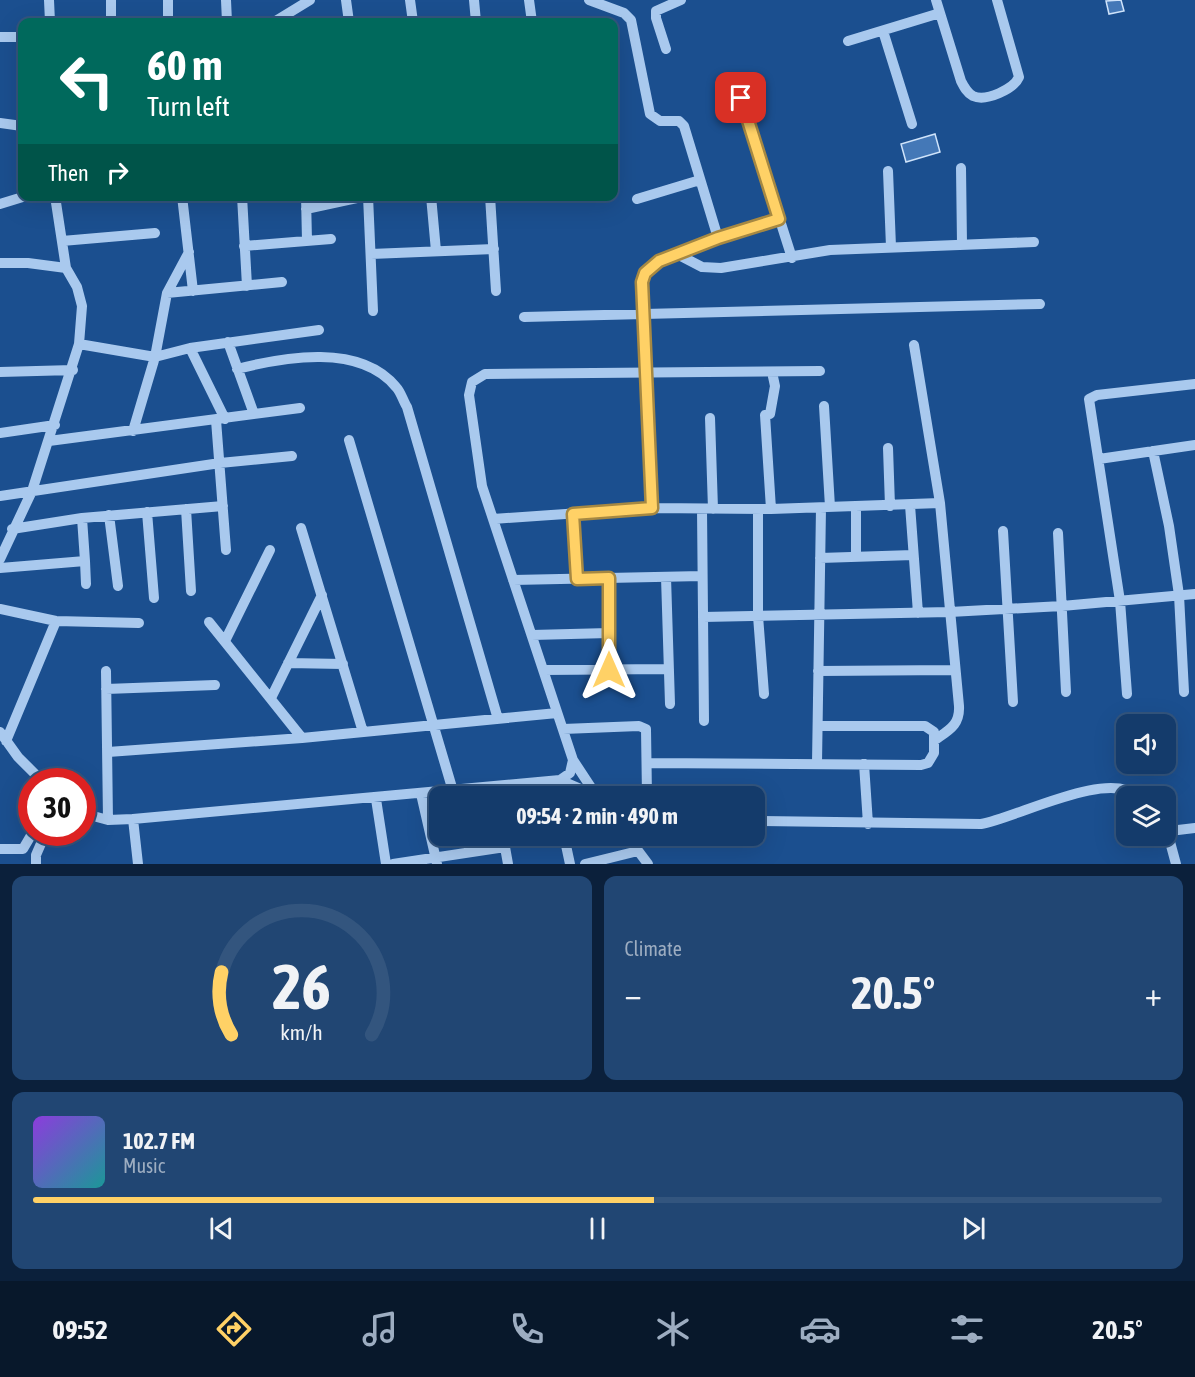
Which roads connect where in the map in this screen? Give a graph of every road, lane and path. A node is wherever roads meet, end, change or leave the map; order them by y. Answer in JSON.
{"nodes":[{"id":1,"x":49,"y":0,"type":"edge"},
{"id":2,"x":111,"y":0,"type":"edge"},
{"id":3,"x":168,"y":0,"type":"edge"},
{"id":4,"x":226,"y":0,"type":"edge"},
{"id":5,"x":310,"y":0,"type":"edge"},
{"id":6,"x":346,"y":0,"type":"edge"},
{"id":7,"x":410,"y":0,"type":"edge"},
{"id":8,"x":474,"y":0,"type":"edge"},
{"id":9,"x":530,"y":0,"type":"edge"},
{"id":10,"x":589,"y":0,"type":"edge"},
{"id":11,"x":681,"y":0,"type":"edge"},
{"id":12,"x":936,"y":0,"type":"edge"},
{"id":13,"x":997,"y":0,"type":"edge"},
{"id":14,"x":940,"y":14,"type":"junction"},
{"id":15,"x":50,"y":18,"type":"edge"},
{"id":16,"x":111,"y":18,"type":"edge"},
{"id":17,"x":168,"y":18,"type":"edge"},
{"id":18,"x":227,"y":18,"type":"edge"},
{"id":19,"x":288,"y":18,"type":"edge"},
{"id":20,"x":348,"y":18,"type":"edge"},
{"id":21,"x":412,"y":18,"type":"edge"},
{"id":22,"x":476,"y":18,"type":"edge"},
{"id":23,"x":532,"y":18,"type":"edge"},
{"id":24,"x":883,"y":31,"type":"junction"},
{"id":25,"x":0,"y":37,"type":"edge"},
{"id":26,"x":18,"y":37,"type":"edge"},
{"id":27,"x":848,"y":41,"type":"dead end"},
{"id":28,"x":666,"y":49,"type":"dead end"},
{"id":29,"x":741,"y":98,"type":"dead end"},
{"id":30,"x":0,"y":123,"type":"edge"},
{"id":31,"x":912,"y":124,"type":"dead end"},
{"id":32,"x":18,"y":125,"type":"edge"},
{"id":33,"x":961,"y":168,"type":"dead end"},
{"id":34,"x":888,"y":171,"type":"dead end"},
{"id":35,"x":700,"y":180,"type":"junction"},
{"id":36,"x":18,"y":198,"type":"edge"},
{"id":37,"x":637,"y":199,"type":"dead end"},
{"id":38,"x":56,"y":201,"type":"edge"},
{"id":39,"x":183,"y":201,"type":"edge"},
{"id":40,"x":242,"y":201,"type":"edge"},
{"id":41,"x":306,"y":201,"type":"edge"},
{"id":42,"x":342,"y":201,"type":"edge"},
{"id":43,"x":367,"y":201,"type":"edge"},
{"id":44,"x":431,"y":201,"type":"edge"},
{"id":45,"x":490,"y":201,"type":"edge"},
{"id":46,"x":0,"y":204,"type":"edge"},
{"id":47,"x":306,"y":208,"type":"junction"},
{"id":48,"x":779,"y":219,"type":"junction"},
{"id":49,"x":155,"y":233,"type":"dead end"},
{"id":50,"x":718,"y":238,"type":"junction"},
{"id":51,"x":331,"y":239,"type":"dead end"},
{"id":52,"x":307,"y":241,"type":"junction"},
{"id":53,"x":62,"y":242,"type":"junction"},
{"id":54,"x":1034,"y":242,"type":"dead end"},
{"id":55,"x":962,"y":244,"type":"junction"},
{"id":56,"x":244,"y":246,"type":"junction"},
{"id":57,"x":891,"y":247,"type":"junction"},
{"id":58,"x":494,"y":249,"type":"junction"},
{"id":59,"x":436,"y":251,"type":"junction"},
{"id":60,"x":189,"y":252,"type":"junction"},
{"id":61,"x":371,"y":254,"type":"junction"},
{"id":62,"x":677,"y":254,"type":"junction"},
{"id":63,"x":792,"y":258,"type":"junction"},
{"id":64,"x":0,"y":263,"type":"edge"},
{"id":65,"x":66,"y":268,"type":"junction"},
{"id":66,"x":282,"y":282,"type":"dead end"},
{"id":67,"x":247,"y":286,"type":"junction"},
{"id":68,"x":193,"y":291,"type":"junction"},
{"id":69,"x":496,"y":291,"type":"dead end"},
{"id":70,"x":167,"y":293,"type":"junction"},
{"id":71,"x":1040,"y":304,"type":"dead end"},
{"id":72,"x":373,"y":311,"type":"dead end"},
{"id":73,"x":644,"y":313,"type":"junction"},
{"id":74,"x":524,"y":317,"type":"dead end"},
{"id":75,"x":319,"y":330,"type":"dead end"},
{"id":76,"x":228,"y":342,"type":"junction"},
{"id":77,"x":79,"y":344,"type":"junction"},
{"id":78,"x":914,"y":345,"type":"dead end"},
{"id":79,"x":190,"y":348,"type":"junction"},
{"id":80,"x":155,"y":357,"type":"junction"},
{"id":81,"x":237,"y":369,"type":"junction"},
{"id":82,"x":73,"y":370,"type":"junction"},
{"id":83,"x":0,"y":372,"type":"edge"},
{"id":84,"x":772,"y":372,"type":"junction"},
{"id":85,"x":820,"y":372,"type":"dead end"},
{"id":86,"x":645,"y":373,"type":"junction"},
{"id":87,"x":1195,"y":384,"type":"edge"},
{"id":88,"x":824,"y":406,"type":"dead end"},
{"id":89,"x":300,"y":408,"type":"dead end"},
{"id":90,"x":254,"y":414,"type":"junction"},
{"id":91,"x":710,"y":418,"type":"dead end"},
{"id":92,"x":221,"y":419,"type":"junction"},
{"id":93,"x":55,"y":425,"type":"junction"},
{"id":94,"x":133,"y":431,"type":"junction"},
{"id":95,"x":0,"y":433,"type":"edge"},
{"id":96,"x":349,"y":440,"type":"dead end"},
{"id":97,"x":49,"y":441,"type":"junction"},
{"id":98,"x":1195,"y":445,"type":"edge"},
{"id":99,"x":888,"y":448,"type":"dead end"},
{"id":100,"x":1153,"y":451,"type":"junction"},
{"id":101,"x":292,"y":456,"type":"dead end"},
{"id":102,"x":1099,"y":459,"type":"junction"},
{"id":103,"x":220,"y":464,"type":"junction"},
{"id":104,"x":32,"y":490,"type":"junction"},
{"id":105,"x":0,"y":496,"type":"edge"},
{"id":106,"x":940,"y":503,"type":"junction"},
{"id":107,"x":910,"y":505,"type":"junction"},
{"id":108,"x":223,"y":506,"type":"junction"},
{"id":109,"x":890,"y":506,"type":"junction"},
{"id":110,"x":856,"y":507,"type":"junction"},
{"id":111,"x":652,"y":508,"type":"junction"},
{"id":112,"x":825,"y":508,"type":"junction"},
{"id":113,"x":186,"y":509,"type":"junction"},
{"id":114,"x":707,"y":509,"type":"junction"},
{"id":115,"x":758,"y":509,"type":"junction"},
{"id":116,"x":771,"y":509,"type":"junction"},
{"id":117,"x":147,"y":512,"type":"junction"},
{"id":118,"x":573,"y":514,"type":"junction"},
{"id":119,"x":109,"y":515,"type":"junction"},
{"id":120,"x":82,"y":518,"type":"junction"},
{"id":121,"x":493,"y":519,"type":"junction"},
{"id":122,"x":301,"y":528,"type":"dead end"},
{"id":123,"x":12,"y":530,"type":"junction"},
{"id":124,"x":1003,"y":531,"type":"dead end"},
{"id":125,"x":1058,"y":533,"type":"dead end"},
{"id":126,"x":226,"y":550,"type":"dead end"},
{"id":127,"x":270,"y":550,"type":"dead end"},
{"id":128,"x":1,"y":554,"type":"edge"},
{"id":129,"x":914,"y":555,"type":"junction"},
{"id":130,"x":856,"y":557,"type":"junction"},
{"id":131,"x":820,"y":558,"type":"junction"},
{"id":132,"x":85,"y":561,"type":"junction"},
{"id":133,"x":0,"y":568,"type":"edge"},
{"id":134,"x":702,"y":576,"type":"junction"},
{"id":135,"x":666,"y":577,"type":"junction"},
{"id":136,"x":609,"y":578,"type":"junction"},
{"id":137,"x":577,"y":579,"type":"junction"},
{"id":138,"x":513,"y":580,"type":"junction"},
{"id":139,"x":86,"y":584,"type":"dead end"},
{"id":140,"x":118,"y":586,"type":"dead end"},
{"id":141,"x":191,"y":591,"type":"dead end"},
{"id":142,"x":1195,"y":594,"type":"edge"},
{"id":143,"x":322,"y":595,"type":"junction"},
{"id":144,"x":1179,"y":595,"type":"junction"},
{"id":145,"x":154,"y":598,"type":"dead end"},
{"id":146,"x":1120,"y":601,"type":"junction"},
{"id":147,"x":1062,"y":606,"type":"junction"},
{"id":148,"x":0,"y":609,"type":"edge"},
{"id":149,"x":1006,"y":609,"type":"junction"},
{"id":150,"x":950,"y":612,"type":"junction"},
{"id":151,"x":918,"y":613,"type":"junction"},
{"id":152,"x":819,"y":615,"type":"junction"},
{"id":153,"x":758,"y":616,"type":"junction"},
{"id":154,"x":703,"y":617,"type":"junction"},
{"id":155,"x":56,"y":621,"type":"junction"},
{"id":156,"x":140,"y":622,"type":"dead end"},
{"id":157,"x":209,"y":622,"type":"dead end"},
{"id":158,"x":609,"y":633,"type":"junction"},
{"id":159,"x":532,"y":635,"type":"junction"},
{"id":160,"x":225,"y":641,"type":"junction"},
{"id":161,"x":288,"y":663,"type":"junction"},
{"id":162,"x":343,"y":664,"type":"junction"},
{"id":163,"x":669,"y":669,"type":"junction"},
{"id":164,"x":543,"y":670,"type":"junction"},
{"id":165,"x":609,"y":670,"type":"junction"},
{"id":166,"x":954,"y":670,"type":"junction"},
{"id":167,"x":105,"y":671,"type":"dead end"},
{"id":168,"x":818,"y":671,"type":"junction"},
{"id":169,"x":215,"y":686,"type":"dead end"},
{"id":170,"x":106,"y":688,"type":"junction"},
{"id":171,"x":1066,"y":692,"type":"dead end"},
{"id":172,"x":1184,"y":692,"type":"dead end"},
{"id":173,"x":764,"y":694,"type":"dead end"},
{"id":174,"x":1127,"y":694,"type":"dead end"},
{"id":175,"x":271,"y":698,"type":"junction"},
{"id":176,"x":1013,"y":702,"type":"dead end"},
{"id":177,"x":670,"y":704,"type":"dead end"},
{"id":178,"x":557,"y":713,"type":"junction"},
{"id":179,"x":498,"y":718,"type":"junction"},
{"id":180,"x":704,"y":721,"type":"dead end"},
{"id":181,"x":434,"y":724,"type":"junction"},
{"id":182,"x":818,"y":726,"type":"junction"},
{"id":183,"x":563,"y":729,"type":"junction"},
{"id":184,"x":363,"y":732,"type":"junction"},
{"id":185,"x":302,"y":738,"type":"junction"},
{"id":186,"x":5,"y":739,"type":"edge"},
{"id":187,"x":935,"y":740,"type":"junction"},
{"id":188,"x":108,"y":752,"type":"junction"},
{"id":189,"x":573,"y":760,"type":"junction"},
{"id":190,"x":647,"y":763,"type":"junction"},
{"id":191,"x":817,"y":764,"type":"junction"},
{"id":192,"x":864,"y":764,"type":"junction"},
{"id":193,"x":29,"y":768,"type":"edge"},
{"id":194,"x":555,"y":781,"type":"junction"},
{"id":195,"x":452,"y":786,"type":"edge"},
{"id":196,"x":527,"y":786,"type":"edge"},
{"id":197,"x":555,"y":786,"type":"edge"},
{"id":198,"x":569,"y":786,"type":"edge"},
{"id":199,"x":590,"y":786,"type":"edge"},
{"id":200,"x":647,"y":786,"type":"edge"},
{"id":201,"x":1116,"y":789,"type":"edge"},
{"id":202,"x":429,"y":793,"type":"edge"},
{"id":203,"x":421,"y":794,"type":"junction"},
{"id":204,"x":376,"y":799,"type":"junction"},
{"id":205,"x":96,"y":817,"type":"edge"},
{"id":206,"x":133,"y":819,"type":"junction"},
{"id":207,"x":108,"y":820,"type":"junction"},
{"id":208,"x":765,"y":821,"type":"edge"},
{"id":209,"x":868,"y":824,"type":"junction"},
{"id":210,"x":1195,"y":828,"type":"edge"},
{"id":211,"x":1176,"y":830,"type":"edge"},
{"id":212,"x":25,"y":846,"type":"edge"},
{"id":213,"x":40,"y":846,"type":"edge"},
{"id":214,"x":566,"y":846,"type":"edge"},
{"id":215,"x":634,"y":846,"type":"edge"},
{"id":216,"x":1171,"y":846,"type":"edge"},
{"id":217,"x":505,"y":847,"type":"joint"},
{"id":218,"x":0,"y":849,"type":"edge"},
{"id":219,"x":638,"y":851,"type":"junction"},
{"id":220,"x":437,"y":861,"type":"edge"},
{"id":221,"x":36,"y":864,"type":"edge"},
{"id":222,"x":138,"y":864,"type":"edge"},
{"id":223,"x":386,"y":864,"type":"edge"},
{"id":224,"x":393,"y":864,"type":"edge"},
{"id":225,"x":508,"y":864,"type":"edge"},
{"id":226,"x":570,"y":864,"type":"edge"},
{"id":227,"x":585,"y":864,"type":"edge"},
{"id":228,"x":648,"y":864,"type":"edge"},
{"id":229,"x":1176,"y":864,"type":"edge"}],
"edges":[{"from":1,"to":15,"type":"street"},
{"from":2,"to":16,"type":"street"},
{"from":3,"to":17,"type":"street"},
{"from":4,"to":18,"type":"street"},
{"from":5,"to":19,"type":"street"},
{"from":6,"to":20,"type":"street"},
{"from":7,"to":21,"type":"street"},
{"from":8,"to":22,"type":"street"},
{"from":9,"to":23,"type":"street"},
{"from":10,"to":35,"type":"street"},
{"from":11,"to":28,"type":"street"},
{"from":12,"to":14,"type":"street"},
{"from":13,"to":14,"type":"street"},
{"from":14,"to":24,"type":"street"},
{"from":24,"to":27,"type":"street"},
{"from":24,"to":31,"type":"street"},
{"from":25,"to":26,"type":"street"},
{"from":29,"to":48,"type":"street"},
{"from":30,"to":32,"type":"street"},
{"from":33,"to":55,"type":"street"},
{"from":34,"to":57,"type":"street"},
{"from":35,"to":37,"type":"street"},
{"from":35,"to":50,"type":"street"},
{"from":36,"to":46,"type":"street"},
{"from":38,"to":53,"type":"street"},
{"from":39,"to":60,"type":"street"},
{"from":40,"to":56,"type":"street"},
{"from":41,"to":47,"type":"street"},
{"from":42,"to":47,"type":"street"},
{"from":43,"to":61,"type":"street"},
{"from":44,"to":59,"type":"street"},
{"from":45,"to":58,"type":"street"},
{"from":47,"to":52,"type":"street"},
{"from":48,"to":50,"type":"street"},
{"from":48,"to":63,"type":"street"},
{"from":49,"to":53,"type":"street"},
{"from":50,"to":62,"type":"street"},
{"from":51,"to":52,"type":"street"},
{"from":52,"to":56,"type":"street"},
{"from":53,"to":65,"type":"street"},
{"from":54,"to":55,"type":"street"},
{"from":55,"to":57,"type":"street"},
{"from":56,"to":67,"type":"street"},
{"from":57,"to":63,"type":"street"},
{"from":58,"to":59,"type":"street"},
{"from":58,"to":69,"type":"street"},
{"from":59,"to":61,"type":"street"},
{"from":60,"to":68,"type":"street"},
{"from":60,"to":70,"type":"street"},
{"from":61,"to":72,"type":"street"},
{"from":62,"to":63,"type":"street"},
{"from":62,"to":73,"type":"street"},
{"from":64,"to":65,"type":"street"},
{"from":65,"to":77,"type":"street"},
{"from":66,"to":67,"type":"street"},
{"from":67,"to":68,"type":"street"},
{"from":68,"to":70,"type":"street"},
{"from":70,"to":80,"type":"street"},
{"from":71,"to":73,"type":"street"},
{"from":73,"to":74,"type":"street"},
{"from":73,"to":86,"type":"street"},
{"from":75,"to":76,"type":"street"},
{"from":76,"to":79,"type":"street"},
{"from":76,"to":81,"type":"street"},
{"from":77,"to":80,"type":"street"},
{"from":77,"to":82,"type":"street"},
{"from":78,"to":106,"type":"street"},
{"from":79,"to":80,"type":"street"},
{"from":79,"to":92,"type":"street"},
{"from":80,"to":94,"type":"street"},
{"from":81,"to":90,"type":"street"},
{"from":81,"to":179,"type":"street"},
{"from":82,"to":83,"type":"street"},
{"from":82,"to":93,"type":"street"},
{"from":84,"to":85,"type":"street"},
{"from":84,"to":86,"type":"street"},
{"from":84,"to":116,"type":"street"},
{"from":86,"to":111,"type":"street"},
{"from":86,"to":121,"type":"street"},
{"from":87,"to":102,"type":"street"},
{"from":88,"to":112,"type":"street"},
{"from":89,"to":90,"type":"street"},
{"from":90,"to":92,"type":"street"},
{"from":91,"to":114,"type":"street"},
{"from":92,"to":94,"type":"street"},
{"from":92,"to":103,"type":"street"},
{"from":93,"to":95,"type":"street"},
{"from":93,"to":97,"type":"street"},
{"from":94,"to":97,"type":"street"},
{"from":96,"to":181,"type":"street"},
{"from":97,"to":104,"type":"street"},
{"from":98,"to":100,"type":"street"},
{"from":99,"to":109,"type":"street"},
{"from":100,"to":102,"type":"street"},
{"from":100,"to":144,"type":"street"},
{"from":101,"to":103,"type":"street"},
{"from":102,"to":146,"type":"street"},
{"from":103,"to":104,"type":"street"},
{"from":103,"to":108,"type":"street"},
{"from":104,"to":105,"type":"street"},
{"from":104,"to":123,"type":"street"},
{"from":106,"to":107,"type":"street"},
{"from":106,"to":150,"type":"street"},
{"from":107,"to":109,"type":"street"},
{"from":107,"to":129,"type":"street"},
{"from":108,"to":113,"type":"street"},
{"from":108,"to":126,"type":"street"},
{"from":109,"to":110,"type":"street"},
{"from":110,"to":112,"type":"street"},
{"from":110,"to":130,"type":"street"},
{"from":111,"to":114,"type":"street"},
{"from":111,"to":118,"type":"street"},
{"from":112,"to":116,"type":"street"},
{"from":112,"to":131,"type":"street"},
{"from":113,"to":117,"type":"street"},
{"from":113,"to":141,"type":"street"},
{"from":114,"to":115,"type":"street"},
{"from":114,"to":134,"type":"street"},
{"from":115,"to":116,"type":"street"},
{"from":115,"to":153,"type":"street"},
{"from":117,"to":119,"type":"street"},
{"from":117,"to":145,"type":"street"},
{"from":118,"to":121,"type":"street"},
{"from":118,"to":137,"type":"street"},
{"from":119,"to":120,"type":"street"},
{"from":119,"to":140,"type":"street"},
{"from":120,"to":123,"type":"street"},
{"from":120,"to":132,"type":"street"},
{"from":121,"to":138,"type":"street"},
{"from":122,"to":143,"type":"street"},
{"from":123,"to":128,"type":"street"},
{"from":124,"to":149,"type":"street"},
{"from":125,"to":147,"type":"street"},
{"from":127,"to":160,"type":"street"},
{"from":129,"to":130,"type":"street"},
{"from":129,"to":151,"type":"street"},
{"from":130,"to":131,"type":"street"},
{"from":131,"to":152,"type":"street"},
{"from":132,"to":133,"type":"street"},
{"from":132,"to":139,"type":"street"},
{"from":134,"to":135,"type":"street"},
{"from":134,"to":154,"type":"street"},
{"from":135,"to":136,"type":"street"},
{"from":135,"to":163,"type":"street"},
{"from":136,"to":137,"type":"street"},
{"from":136,"to":158,"type":"street"},
{"from":137,"to":138,"type":"street"},
{"from":138,"to":159,"type":"street"},
{"from":142,"to":144,"type":"street"},
{"from":143,"to":161,"type":"street"},
{"from":143,"to":162,"type":"street"},
{"from":144,"to":146,"type":"street"},
{"from":144,"to":172,"type":"street"},
{"from":146,"to":147,"type":"street"},
{"from":146,"to":174,"type":"street"},
{"from":147,"to":149,"type":"street"},
{"from":147,"to":171,"type":"street"},
{"from":148,"to":155,"type":"street"},
{"from":149,"to":150,"type":"street"},
{"from":149,"to":176,"type":"street"},
{"from":150,"to":151,"type":"street"},
{"from":150,"to":166,"type":"street"},
{"from":151,"to":152,"type":"street"},
{"from":152,"to":153,"type":"street"},
{"from":152,"to":168,"type":"street"},
{"from":153,"to":154,"type":"street"},
{"from":153,"to":173,"type":"street"},
{"from":154,"to":180,"type":"street"},
{"from":155,"to":156,"type":"street"},
{"from":155,"to":186,"type":"street"},
{"from":157,"to":160,"type":"street"},
{"from":158,"to":159,"type":"street"},
{"from":158,"to":165,"type":"street"},
{"from":159,"to":164,"type":"street"},
{"from":160,"to":175,"type":"street"},
{"from":161,"to":162,"type":"street"},
{"from":161,"to":175,"type":"street"},
{"from":162,"to":184,"type":"street"},
{"from":163,"to":165,"type":"street"},
{"from":163,"to":177,"type":"street"},
{"from":164,"to":165,"type":"street"},
{"from":164,"to":178,"type":"street"},
{"from":166,"to":168,"type":"street"},
{"from":166,"to":187,"type":"street"},
{"from":167,"to":170,"type":"street"},
{"from":168,"to":182,"type":"street"},
{"from":169,"to":170,"type":"street"},
{"from":170,"to":188,"type":"street"},
{"from":175,"to":185,"type":"street"},
{"from":178,"to":179,"type":"street"},
{"from":178,"to":183,"type":"street"},
{"from":179,"to":181,"type":"street"},
{"from":181,"to":184,"type":"street"},
{"from":181,"to":195,"type":"street"},
{"from":182,"to":187,"type":"street"},
{"from":182,"to":191,"type":"street"},
{"from":183,"to":189,"type":"street"},
{"from":183,"to":190,"type":"street"},
{"from":184,"to":185,"type":"street"},
{"from":185,"to":188,"type":"street"},
{"from":186,"to":193,"type":"street"},
{"from":187,"to":192,"type":"street"},
{"from":188,"to":207,"type":"street"},
{"from":189,"to":194,"type":"street"},
{"from":189,"to":199,"type":"street"},
{"from":190,"to":191,"type":"street"},
{"from":190,"to":200,"type":"street"},
{"from":191,"to":192,"type":"street"},
{"from":192,"to":209,"type":"street"},
{"from":194,"to":196,"type":"street"},
{"from":194,"to":197,"type":"street"},
{"from":194,"to":198,"type":"street"},
{"from":201,"to":209,"type":"street"},
{"from":202,"to":203,"type":"street"},
{"from":203,"to":204,"type":"street"},
{"from":203,"to":220,"type":"street"},
{"from":204,"to":206,"type":"street"},
{"from":204,"to":223,"type":"street"},
{"from":205,"to":207,"type":"street"},
{"from":206,"to":207,"type":"street"},
{"from":206,"to":222,"type":"street"},
{"from":208,"to":209,"type":"street"},
{"from":210,"to":211,"type":"street"},
{"from":212,"to":218,"type":"street"},
{"from":213,"to":221,"type":"street"},
{"from":214,"to":226,"type":"street"},
{"from":215,"to":219,"type":"street"},
{"from":216,"to":229,"type":"street"},
{"from":217,"to":220,"type":"street"},
{"from":217,"to":225,"type":"street"},
{"from":219,"to":227,"type":"street"},
{"from":219,"to":228,"type":"street"},
{"from":220,"to":224,"type":"street"}]}
